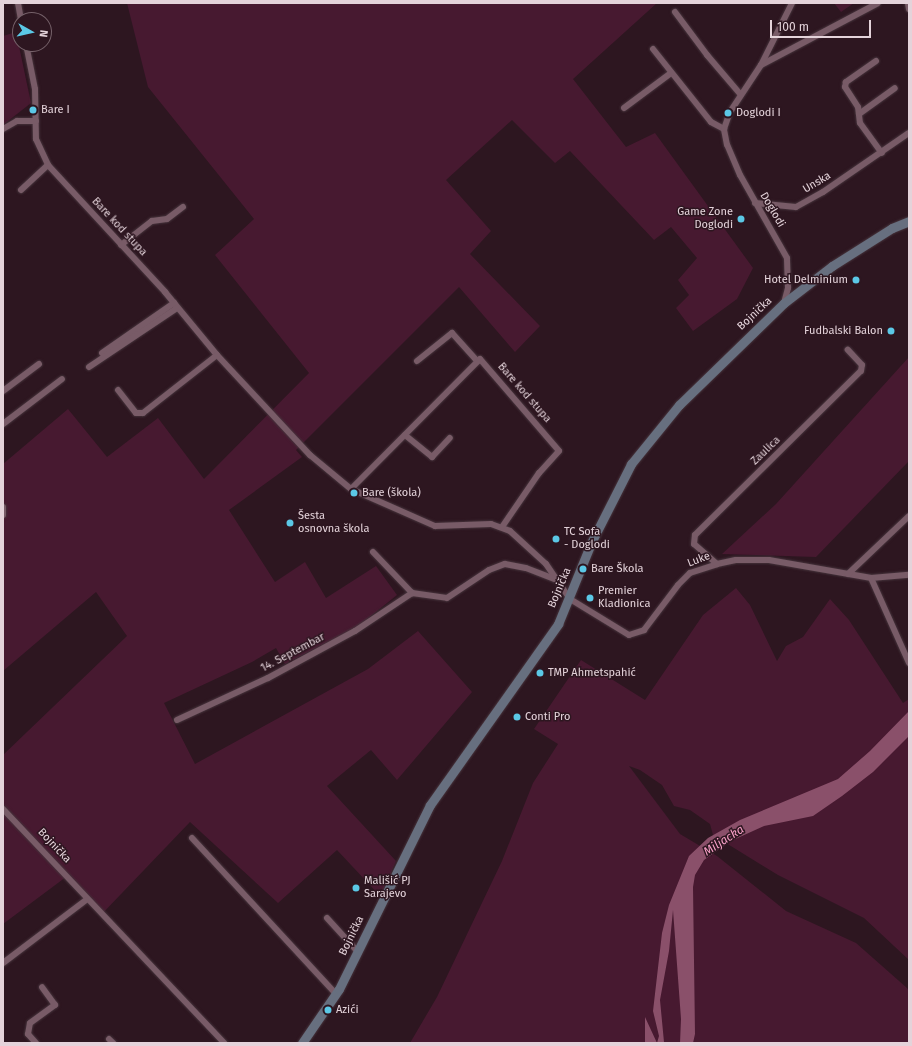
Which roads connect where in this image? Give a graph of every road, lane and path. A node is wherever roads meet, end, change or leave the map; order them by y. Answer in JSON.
{"nodes":[{"id":1,"x":792,"y":3,"type":"edge"},
{"id":2,"x":878,"y":3,"type":"edge"},
{"id":3,"x":908,"y":3,"type":"edge"},
{"id":4,"x":909,"y":9,"type":"edge"},
{"id":5,"x":675,"y":12,"type":"dead end"},
{"id":6,"x":653,"y":49,"type":"dead end"},
{"id":7,"x":28,"y":52,"type":"edge"},
{"id":8,"x":876,"y":61,"type":"dead end"},
{"id":9,"x":761,"y":65,"type":"junction"},
{"id":10,"x":672,"y":73,"type":"junction"},
{"id":11,"x":895,"y":88,"type":"dead end"},
{"id":12,"x":741,"y":95,"type":"junction"},
{"id":13,"x":624,"y":108,"type":"dead end"},
{"id":14,"x":859,"y":114,"type":"junction"},
{"id":15,"x":36,"y":120,"type":"junction"},
{"id":16,"x":3,"y":129,"type":"edge"},
{"id":17,"x":724,"y":130,"type":"junction"},
{"id":18,"x":909,"y":133,"type":"edge"},
{"id":19,"x":882,"y":153,"type":"junction"},
{"id":20,"x":48,"y":165,"type":"junction"},
{"id":21,"x":21,"y":190,"type":"dead end"},
{"id":22,"x":756,"y":203,"type":"junction"},
{"id":23,"x":183,"y":207,"type":"dead end"},
{"id":24,"x":909,"y":221,"type":"edge"},
{"id":25,"x":121,"y":245,"type":"junction"},
{"id":26,"x":784,"y":303,"type":"junction"},
{"id":27,"x":176,"y":306,"type":"junction"},
{"id":28,"x":848,"y":350,"type":"dead end"},
{"id":29,"x":102,"y":354,"type":"dead end"},
{"id":30,"x":217,"y":355,"type":"junction"},
{"id":31,"x":417,"y":360,"type":"dead end"},
{"id":32,"x":476,"y":361,"type":"junction"},
{"id":33,"x":39,"y":364,"type":"dead end"},
{"id":34,"x":89,"y":367,"type":"dead end"},
{"id":35,"x":62,"y":379,"type":"dead end"},
{"id":36,"x":118,"y":390,"type":"dead end"},
{"id":37,"x":3,"y":391,"type":"edge"},
{"id":38,"x":3,"y":424,"type":"edge"},
{"id":39,"x":405,"y":435,"type":"junction"},
{"id":40,"x":450,"y":438,"type":"dead end"},
{"id":41,"x":352,"y":489,"type":"junction"},
{"id":42,"x":3,"y":507,"type":"edge"},
{"id":43,"x":3,"y":515,"type":"edge"},
{"id":44,"x":909,"y":516,"type":"edge"},
{"id":45,"x":502,"y":527,"type":"junction"},
{"id":46,"x":373,"y":552,"type":"dead end"},
{"id":47,"x":717,"y":564,"type":"junction"},
{"id":48,"x":848,"y":574,"type":"junction"},
{"id":49,"x":909,"y":575,"type":"edge"},
{"id":50,"x":871,"y":578,"type":"junction"},
{"id":51,"x":558,"y":580,"type":"junction"},
{"id":52,"x":412,"y":593,"type":"junction"},
{"id":53,"x":570,"y":599,"type":"junction"},
{"id":54,"x":909,"y":663,"type":"edge"},
{"id":55,"x":177,"y":720,"type":"dead end"},
{"id":56,"x":3,"y":809,"type":"edge"},
{"id":57,"x":192,"y":838,"type":"dead end"},
{"id":58,"x":86,"y":900,"type":"junction"},
{"id":59,"x":327,"y":918,"type":"dead end"},
{"id":60,"x":358,"y":952,"type":"junction"},
{"id":61,"x":3,"y":963,"type":"edge"},
{"id":62,"x":42,"y":987,"type":"dead end"},
{"id":63,"x":336,"y":994,"type":"junction"},
{"id":64,"x":36,"y":1043,"type":"edge"},
{"id":65,"x":224,"y":1043,"type":"edge"},
{"id":66,"x":302,"y":1043,"type":"edge"}],
"edges":[{"from":1,"to":9,"type":"street"},
{"from":2,"to":9,"type":"street"},
{"from":3,"to":4,"type":"street"},
{"from":5,"to":12,"type":"street"},
{"from":6,"to":10,"type":"street"},
{"from":7,"to":15,"type":"street","name":"Bare kod stupa"},
{"from":8,"to":14,"type":"street"},
{"from":9,"to":12,"type":"street"},
{"from":10,"to":13,"type":"street"},
{"from":10,"to":17,"type":"street"},
{"from":11,"to":14,"type":"street"},
{"from":12,"to":17,"type":"street"},
{"from":14,"to":19,"type":"street"},
{"from":15,"to":16,"type":"street"},
{"from":15,"to":20,"type":"street","name":"Bare kod stupa"},
{"from":17,"to":22,"type":"street","name":"Doglodi"},
{"from":18,"to":19,"type":"street","name":"Unska"},
{"from":19,"to":22,"type":"street","name":"Unska"},
{"from":20,"to":21,"type":"street"},
{"from":20,"to":25,"type":"street","name":"Bare kod stupa"},
{"from":22,"to":26,"type":"street","name":"Doglodi"},
{"from":23,"to":25,"type":"street"},
{"from":24,"to":26,"type":"main road","name":"Bojnička"},
{"from":25,"to":27,"type":"street","name":"Bare kod stupa"},
{"from":26,"to":53,"type":"main road","name":"Bojnička"},
{"from":27,"to":29,"type":"street"},
{"from":27,"to":30,"type":"street","name":"Bare kod stupa"},
{"from":27,"to":34,"type":"street"},
{"from":28,"to":47,"type":"street","name":"Zaulica"},
{"from":30,"to":36,"type":"street"},
{"from":30,"to":41,"type":"street","name":"Bare kod stupa"},
{"from":31,"to":32,"type":"street"},
{"from":32,"to":39,"type":"street"},
{"from":32,"to":45,"type":"street","name":"Bare kod stupa"},
{"from":33,"to":37,"type":"street"},
{"from":35,"to":38,"type":"street"},
{"from":39,"to":40,"type":"street"},
{"from":39,"to":41,"type":"street"},
{"from":41,"to":45,"type":"street","name":"Bare kod stupa"},
{"from":42,"to":43,"type":"street"},
{"from":44,"to":48,"type":"street"},
{"from":45,"to":51,"type":"street"},
{"from":46,"to":52,"type":"street"},
{"from":47,"to":48,"type":"street","name":"Luke"},
{"from":47,"to":53,"type":"street","name":"Luke"},
{"from":48,"to":50,"type":"street","name":"Luke"},
{"from":49,"to":50,"type":"street","name":"Luke"},
{"from":50,"to":54,"type":"street"},
{"from":51,"to":52,"type":"street"},
{"from":51,"to":53,"type":"street"},
{"from":52,"to":55,"type":"street","name":"14. Septembar"},
{"from":53,"to":60,"type":"main road","name":"Bojnička"},
{"from":56,"to":58,"type":"street","name":"Bojnička"},
{"from":57,"to":63,"type":"street"},
{"from":58,"to":61,"type":"street"},
{"from":58,"to":65,"type":"street","name":"Bojnička"},
{"from":59,"to":60,"type":"street"},
{"from":60,"to":63,"type":"main road","name":"Bojnička"},
{"from":62,"to":64,"type":"street"},
{"from":63,"to":66,"type":"main road","name":"Bojnička"}]}
